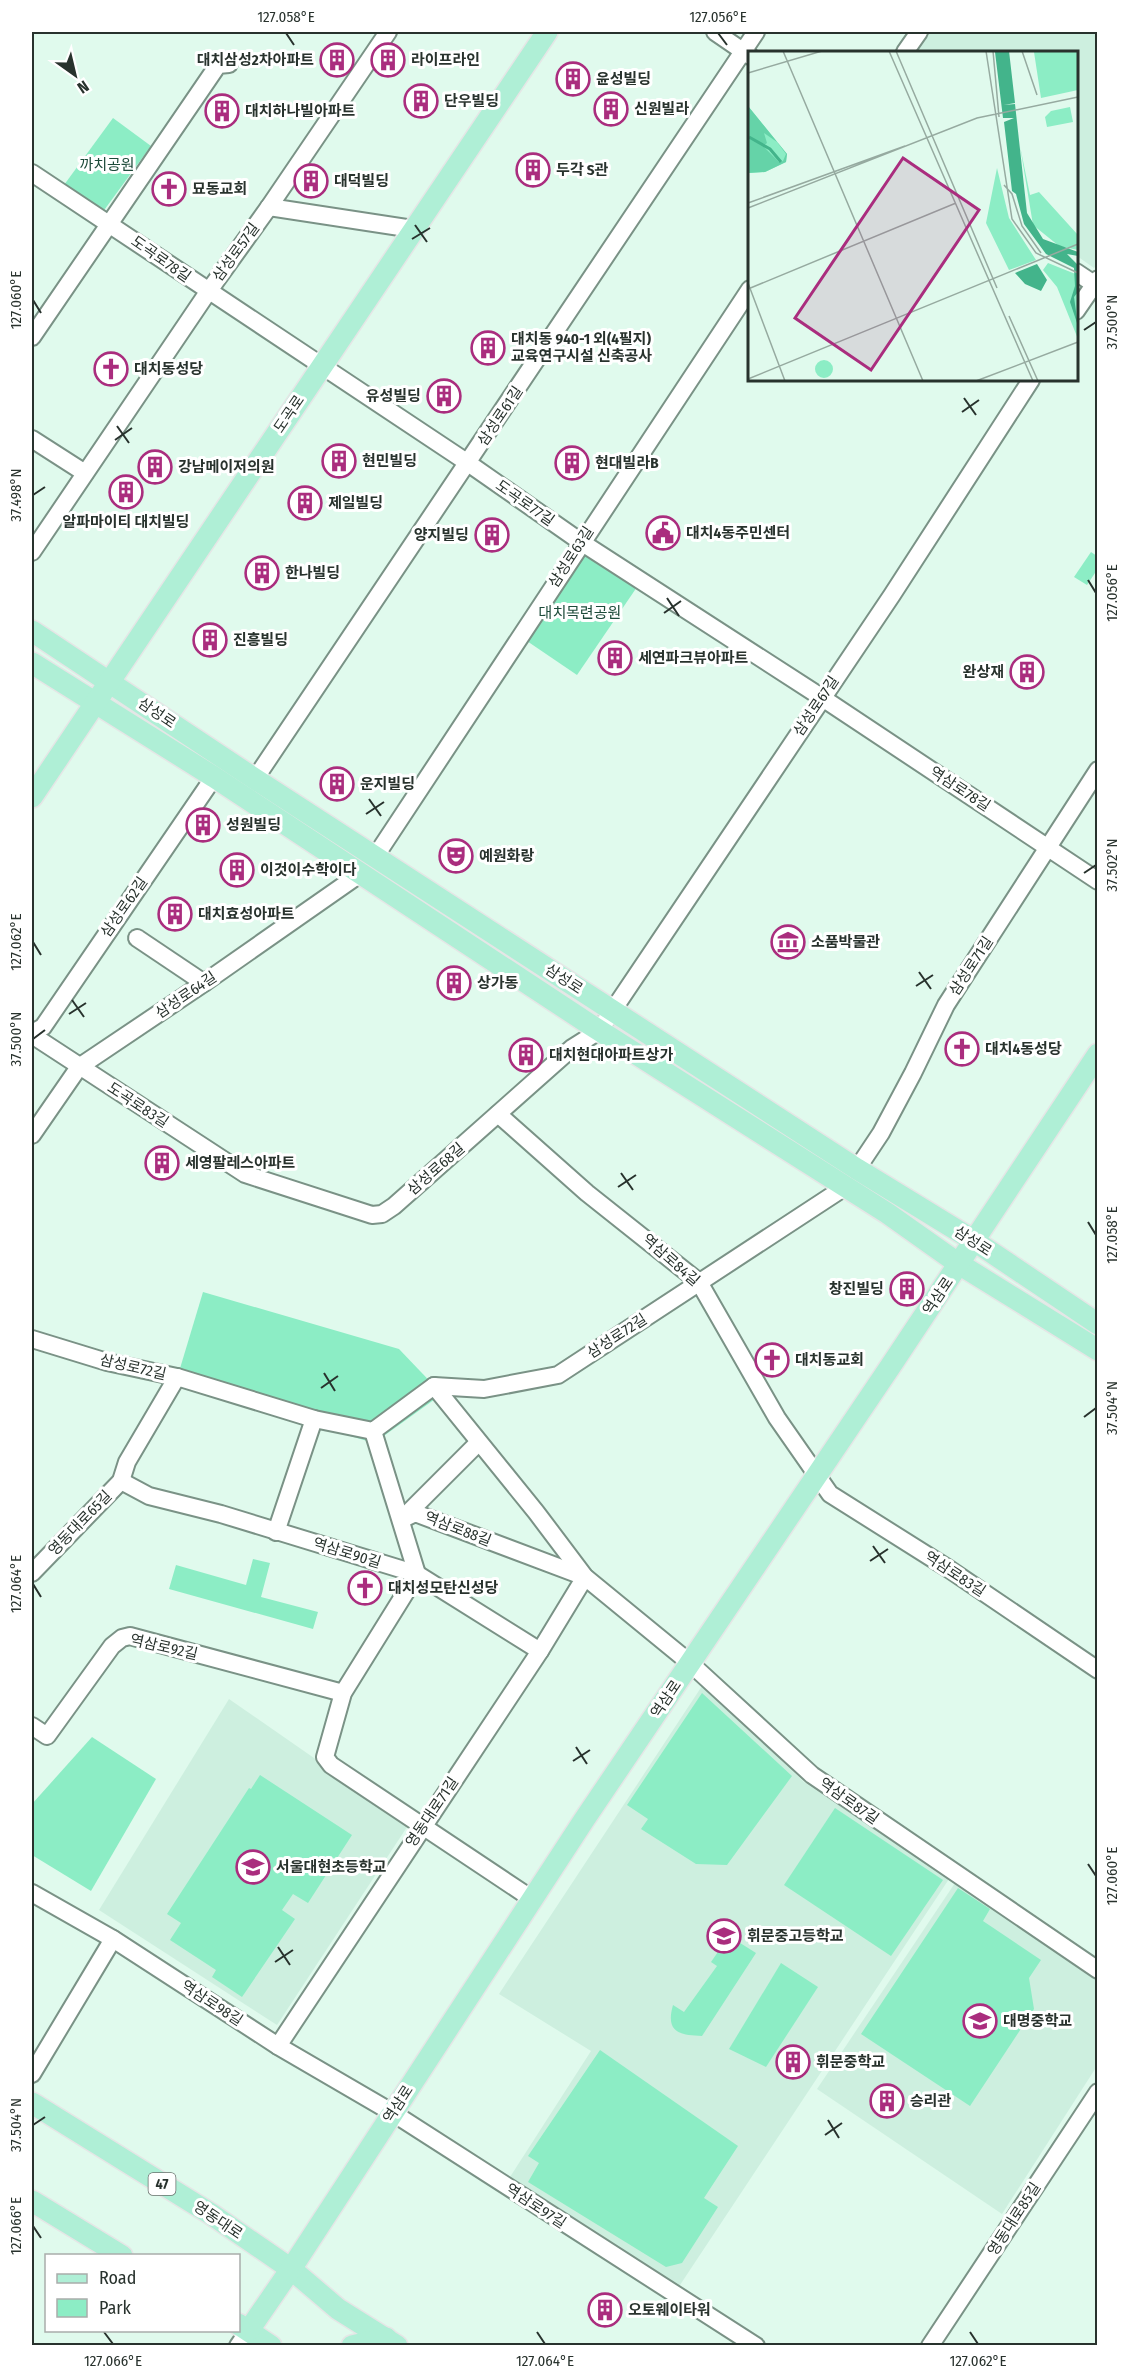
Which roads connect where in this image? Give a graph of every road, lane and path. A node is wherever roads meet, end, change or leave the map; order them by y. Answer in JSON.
{"nodes":[{"id":1,"x":388,"y":32,"type":"edge"},
{"id":2,"x":547,"y":32,"type":"edge"},
{"id":3,"x":715,"y":32,"type":"edge"},
{"id":4,"x":756,"y":32,"type":"edge"},
{"id":5,"x":919,"y":32,"type":"edge"},
{"id":6,"x":906,"y":51,"type":"edge"},
{"id":7,"x":746,"y":53,"type":"edge"},
{"id":8,"x":229,"y":64,"type":"dead end"},
{"id":9,"x":32,"y":173,"type":"edge"},
{"id":10,"x":269,"y":207,"type":"junction"},
{"id":11,"x":110,"y":224,"type":"junction"},
{"id":12,"x":414,"y":229,"type":"junction"},
{"id":13,"x":1078,"y":273,"type":"edge"},
{"id":14,"x":1096,"y":284,"type":"edge"},
{"id":15,"x":208,"y":292,"type":"junction"},
{"id":16,"x":748,"y":292,"type":"edge"},
{"id":17,"x":1078,"y":310,"type":"edge"},
{"id":18,"x":32,"y":337,"type":"edge"},
{"id":19,"x":320,"y":366,"type":"junction"},
{"id":20,"x":1030,"y":381,"type":"edge"},
{"id":21,"x":32,"y":439,"type":"edge"},
{"id":22,"x":468,"y":463,"type":"junction"},
{"id":23,"x":85,"y":473,"type":"junction"},
{"id":24,"x":581,"y":542,"type":"junction"},
{"id":25,"x":32,"y":552,"type":"edge"},
{"id":26,"x":32,"y":631,"type":"edge"},
{"id":27,"x":32,"y":663,"type":"edge"},
{"id":28,"x":110,"y":682,"type":"junction"},
{"id":29,"x":822,"y":697,"type":"junction"},
{"id":30,"x":95,"y":705,"type":"junction"},
{"id":31,"x":1098,"y":770,"type":"edge"},
{"id":32,"x":214,"y":777,"type":"junction"},
{"id":33,"x":255,"y":779,"type":"junction"},
{"id":34,"x":32,"y":796,"type":"edge"},
{"id":35,"x":1048,"y":847,"type":"junction"},
{"id":36,"x":375,"y":857,"type":"junction"},
{"id":37,"x":360,"y":874,"type":"junction"},
{"id":38,"x":1098,"y":881,"type":"edge"},
{"id":39,"x":137,"y":938,"type":"dead end"},
{"id":40,"x":204,"y":983,"type":"junction"},
{"id":41,"x":613,"y":1010,"type":"junction"},
{"id":42,"x":599,"y":1031,"type":"junction"},
{"id":43,"x":32,"y":1034,"type":"edge"},
{"id":44,"x":1098,"y":1054,"type":"edge"},
{"id":45,"x":78,"y":1067,"type":"junction"},
{"id":46,"x":498,"y":1114,"type":"junction"},
{"id":47,"x":32,"y":1135,"type":"edge"},
{"id":48,"x":857,"y":1169,"type":"junction"},
{"id":49,"x":245,"y":1174,"type":"joint"},
{"id":50,"x":845,"y":1187,"type":"junction"},
{"id":51,"x":973,"y":1240,"type":"junction"},
{"id":52,"x":960,"y":1264,"type":"junction"},
{"id":53,"x":699,"y":1282,"type":"junction"},
{"id":54,"x":1098,"y":1324,"type":"edge"},
{"id":55,"x":32,"y":1339,"type":"edge"},
{"id":56,"x":1098,"y":1350,"type":"edge"},
{"id":57,"x":177,"y":1377,"type":"junction"},
{"id":58,"x":434,"y":1386,"type":"junction"},
{"id":59,"x":314,"y":1419,"type":"junction"},
{"id":60,"x":373,"y":1431,"type":"junction"},
{"id":61,"x":478,"y":1443,"type":"junction"},
{"id":62,"x":817,"y":1475,"type":"junction"},
{"id":63,"x":121,"y":1481,"type":"junction"},
{"id":64,"x":401,"y":1520,"type":"junction"},
{"id":65,"x":276,"y":1532,"type":"junction"},
{"id":66,"x":32,"y":1573,"type":"edge"},
{"id":67,"x":417,"y":1574,"type":"junction"},
{"id":68,"x":585,"y":1577,"type":"junction"},
{"id":69,"x":540,"y":1651,"type":"junction"},
{"id":70,"x":690,"y":1663,"type":"junction"},
{"id":71,"x":1098,"y":1670,"type":"edge"},
{"id":72,"x":343,"y":1693,"type":"junction"},
{"id":73,"x":32,"y":1726,"type":"edge"},
{"id":74,"x":422,"y":1826,"type":"junction"},
{"id":75,"x":32,"y":1893,"type":"edge"},
{"id":76,"x":532,"y":1899,"type":"junction"},
{"id":77,"x":113,"y":1939,"type":"junction"},
{"id":78,"x":1098,"y":1970,"type":"edge"},
{"id":79,"x":278,"y":2046,"type":"junction"},
{"id":80,"x":32,"y":2074,"type":"edge"},
{"id":81,"x":1098,"y":2092,"type":"edge"},
{"id":82,"x":32,"y":2103,"type":"edge"},
{"id":83,"x":393,"y":2113,"type":"junction"},
{"id":84,"x":32,"y":2201,"type":"edge"},
{"id":85,"x":119,"y":2254,"type":"edge"},
{"id":86,"x":291,"y":2269,"type":"junction"},
{"id":87,"x":242,"y":2333,"type":"edge"},
{"id":88,"x":392,"y":2342,"type":"edge"},
{"id":89,"x":271,"y":2346,"type":"edge"},
{"id":90,"x":352,"y":2346,"type":"edge"},
{"id":91,"x":756,"y":2346,"type":"edge"},
{"id":92,"x":930,"y":2346,"type":"edge"}],
"edges":[{"from":1,"to":10,"type":"street","name":"삼성로57길"},
{"from":2,"to":12,"type":"main road","name":"도곡로"},
{"from":3,"to":7,"type":"street"},
{"from":4,"to":7,"type":"street","name":"삼성로61길"},
{"from":5,"to":6,"type":"street"},
{"from":7,"to":22,"type":"street","name":"삼성로61길"},
{"from":8,"to":11,"type":"street"},
{"from":9,"to":11,"type":"street","name":"도곡로78길"},
{"from":10,"to":12,"type":"street"},
{"from":10,"to":15,"type":"street","name":"삼성로57길"},
{"from":11,"to":15,"type":"street","name":"도곡로78길"},
{"from":11,"to":18,"type":"street"},
{"from":12,"to":19,"type":"main road","name":"도곡로"},
{"from":13,"to":14,"type":"street"},
{"from":14,"to":17,"type":"street"},
{"from":15,"to":19,"type":"street","name":"도곡로78길"},
{"from":15,"to":23,"type":"street","name":"삼성로57길"},
{"from":16,"to":24,"type":"street","name":"삼성로63길"},
{"from":19,"to":22,"type":"street","name":"도곡로77길"},
{"from":19,"to":28,"type":"main road","name":"도곡로"},
{"from":20,"to":29,"type":"street","name":"삼성로67길"},
{"from":21,"to":23,"type":"street"},
{"from":22,"to":24,"type":"street","name":"도곡로77길"},
{"from":22,"to":33,"type":"street","name":"삼성로61길"},
{"from":23,"to":25,"type":"street","name":"삼성로57길"},
{"from":24,"to":29,"type":"street","name":"도곡로77길"},
{"from":24,"to":36,"type":"street","name":"삼성로63길"},
{"from":26,"to":28,"type":"main road","name":"삼성로"},
{"from":27,"to":30,"type":"main road","name":"삼성로"},
{"from":28,"to":30,"type":"main road","name":"도곡로"},
{"from":28,"to":33,"type":"main road","name":"삼성로"},
{"from":29,"to":35,"type":"street","name":"역삼로78길"},
{"from":29,"to":41,"type":"street","name":"삼성로67길"},
{"from":30,"to":32,"type":"main road","name":"삼성로"},
{"from":30,"to":34,"type":"main road","name":"도곡로"},
{"from":31,"to":35,"type":"street","name":"삼성로71길"},
{"from":32,"to":37,"type":"main road","name":"삼성로"},
{"from":32,"to":43,"type":"street","name":"삼성로62길"},
{"from":33,"to":36,"type":"main road","name":"삼성로"},
{"from":35,"to":38,"type":"street","name":"역삼로78길"},
{"from":35,"to":48,"type":"street","name":"삼성로71길"},
{"from":36,"to":41,"type":"main road","name":"삼성로"},
{"from":37,"to":40,"type":"street","name":"삼성로64길"},
{"from":37,"to":42,"type":"main road","name":"삼성로"},
{"from":39,"to":40,"type":"street"},
{"from":40,"to":45,"type":"street","name":"삼성로64길"},
{"from":41,"to":42,"type":"main road"},
{"from":41,"to":42,"type":"main road"},
{"from":41,"to":48,"type":"main road","name":"삼성로"},
{"from":42,"to":46,"type":"street","name":"삼성로68길"},
{"from":42,"to":50,"type":"main road","name":"삼성로"},
{"from":43,"to":45,"type":"street","name":"도곡로83길"},
{"from":44,"to":51,"type":"main road","name":"역삼로"},
{"from":45,"to":47,"type":"street","name":"삼성로64길"},
{"from":45,"to":49,"type":"street","name":"도곡로83길"},
{"from":46,"to":49,"type":"street","name":"삼성로68길"},
{"from":46,"to":53,"type":"street","name":"역삼로84길"},
{"from":48,"to":51,"type":"main road","name":"삼성로"},
{"from":50,"to":52,"type":"main road","name":"삼성로"},
{"from":50,"to":53,"type":"street","name":"삼성로72길"},
{"from":51,"to":52,"type":"main road","name":"역삼로"},
{"from":51,"to":54,"type":"main road","name":"삼성로"},
{"from":52,"to":56,"type":"main road","name":"삼성로"},
{"from":52,"to":62,"type":"main road","name":"역삼로"},
{"from":53,"to":58,"type":"street","name":"삼성로72길"},
{"from":53,"to":62,"type":"street","name":"역삼로84길"},
{"from":55,"to":57,"type":"street","name":"삼성로72길"},
{"from":57,"to":59,"type":"street","name":"삼성로72길"},
{"from":57,"to":63,"type":"street","name":"영동대로65길"},
{"from":58,"to":60,"type":"street"},
{"from":58,"to":61,"type":"street","name":"역삼로88길"},
{"from":59,"to":60,"type":"street","name":"삼성로72길"},
{"from":59,"to":65,"type":"street"},
{"from":60,"to":64,"type":"street"},
{"from":61,"to":64,"type":"street","name":"역삼로88길"},
{"from":61,"to":68,"type":"street","name":"역삼로88길"},
{"from":62,"to":70,"type":"main road","name":"역삼로"},
{"from":62,"to":71,"type":"street","name":"역삼로83길"},
{"from":63,"to":65,"type":"street","name":"역삼로90길"},
{"from":63,"to":66,"type":"street","name":"영동대로65길"},
{"from":64,"to":67,"type":"street"},
{"from":64,"to":68,"type":"street","name":"역삼로88길"},
{"from":65,"to":67,"type":"street","name":"역삼로90길"},
{"from":67,"to":69,"type":"street","name":"역삼로90길"},
{"from":67,"to":72,"type":"street"},
{"from":68,"to":69,"type":"street","name":"영동대로71길"},
{"from":68,"to":70,"type":"street","name":"역삼로88길"},
{"from":69,"to":74,"type":"street","name":"영동대로71길"},
{"from":70,"to":76,"type":"main road","name":"역삼로"},
{"from":70,"to":78,"type":"street","name":"역삼로87길"},
{"from":72,"to":73,"type":"street","name":"역삼로92길"},
{"from":72,"to":74,"type":"street"},
{"from":74,"to":76,"type":"street"},
{"from":74,"to":79,"type":"street","name":"영동대로71길"},
{"from":75,"to":77,"type":"street","name":"역삼로98길"},
{"from":76,"to":83,"type":"main road","name":"역삼로"},
{"from":77,"to":79,"type":"street","name":"역삼로98길"},
{"from":77,"to":80,"type":"street"},
{"from":79,"to":83,"type":"street","name":"역삼로98길"},
{"from":81,"to":92,"type":"street","name":"영동대로85길"},
{"from":82,"to":86,"type":"main road","name":"영동대로","number":"47"},
{"from":83,"to":86,"type":"main road","name":"역삼로"},
{"from":83,"to":91,"type":"street","name":"역삼로97길"},
{"from":84,"to":85,"type":"main road"},
{"from":86,"to":87,"type":"main road","name":"역삼로"},
{"from":86,"to":88,"type":"main road","name":"영동대로","number":"47"},
{"from":87,"to":89,"type":"main road"},
{"from":88,"to":90,"type":"main road"}]}
